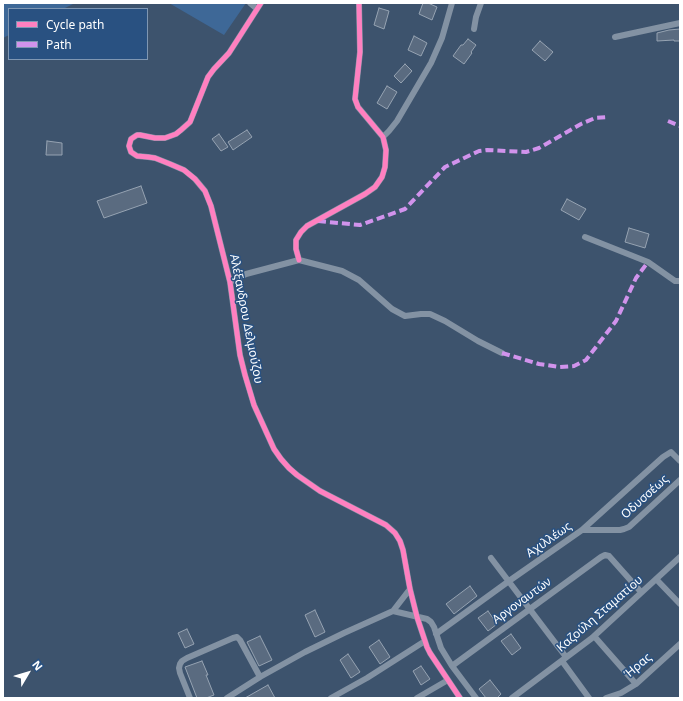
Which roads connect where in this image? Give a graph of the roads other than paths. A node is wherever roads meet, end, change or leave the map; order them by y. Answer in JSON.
{"nodes":[{"id":1,"x":250,"y":3,"type":"edge"},
{"id":2,"x":261,"y":3,"type":"edge"},
{"id":3,"x":359,"y":3,"type":"edge"},
{"id":4,"x":452,"y":3,"type":"edge"},
{"id":5,"x":481,"y":3,"type":"edge"},
{"id":6,"x":257,"y":10,"type":"junction"},
{"id":7,"x":680,"y":23,"type":"edge"},
{"id":8,"x":474,"y":29,"type":"dead end"},
{"id":9,"x":615,"y":37,"type":"dead end"},
{"id":10,"x":384,"y":138,"type":"junction"},
{"id":11,"x":585,"y":237,"type":"dead end"},
{"id":12,"x":299,"y":260,"type":"junction"},
{"id":13,"x":680,"y":281,"type":"edge"},
{"id":14,"x":230,"y":282,"type":"junction"},
{"id":15,"x":502,"y":353,"type":"dead end"},
{"id":16,"x":680,"y":461,"type":"edge"},
{"id":17,"x":680,"y":480,"type":"edge"},
{"id":18,"x":582,"y":530,"type":"junction"},
{"id":19,"x":680,"y":557,"type":"edge"},
{"id":20,"x":491,"y":558,"type":"dead end"},
{"id":21,"x":656,"y":579,"type":"junction"},
{"id":22,"x":509,"y":581,"type":"junction"},
{"id":23,"x":410,"y":589,"type":"junction"},
{"id":24,"x":641,"y":592,"type":"junction"},
{"id":25,"x":680,"y":604,"type":"edge"},
{"id":26,"x":530,"y":609,"type":"junction"},
{"id":27,"x":393,"y":611,"type":"junction"},
{"id":28,"x":417,"y":617,"type":"junction"},
{"id":29,"x":436,"y":634,"type":"junction"},
{"id":30,"x":594,"y":636,"type":"junction"},
{"id":31,"x":425,"y":641,"type":"junction"},
{"id":32,"x":680,"y":644,"type":"edge"},
{"id":33,"x":564,"y":659,"type":"junction"},
{"id":34,"x":452,"y":666,"type":"junction"},
{"id":35,"x":260,"y":677,"type":"junction"},
{"id":36,"x":448,"y":680,"type":"junction"},
{"id":37,"x":636,"y":684,"type":"junction"},
{"id":38,"x":190,"y":698,"type":"edge"},
{"id":39,"x":227,"y":698,"type":"edge"},
{"id":40,"x":331,"y":698,"type":"edge"},
{"id":41,"x":417,"y":698,"type":"edge"},
{"id":42,"x":460,"y":698,"type":"edge"},
{"id":43,"x":476,"y":698,"type":"edge"},
{"id":44,"x":512,"y":698,"type":"edge"},
{"id":45,"x":588,"y":698,"type":"edge"},
{"id":46,"x":606,"y":698,"type":"edge"}],
"edges":[{"from":1,"to":6,"type":"street"},
{"from":2,"to":6,"type":"street","name":"Αλέξανδρου Δελμούζου"},
{"from":3,"to":10,"type":"street"},
{"from":4,"to":10,"type":"street"},
{"from":5,"to":8,"type":"street"},
{"from":6,"to":14,"type":"street","name":"Αλέξανδρου Δελμούζου"},
{"from":7,"to":9,"type":"street"},
{"from":10,"to":12,"type":"street"},
{"from":11,"to":13,"type":"street"},
{"from":12,"to":14,"type":"street"},
{"from":12,"to":15,"type":"street"},
{"from":14,"to":23,"type":"street","name":"Αλέξανδρου Δελμούζου"},
{"from":16,"to":18,"type":"street","name":"Αχιλλέως"},
{"from":17,"to":18,"type":"street","name":"Οδυσσέως"},
{"from":18,"to":22,"type":"street","name":"Αχιλλέως"},
{"from":19,"to":21,"type":"street","name":"Καζούλη Σταματίου"},
{"from":20,"to":22,"type":"street"},
{"from":21,"to":24,"type":"street","name":"Καζούλη Σταματίου"},
{"from":21,"to":25,"type":"street"},
{"from":22,"to":26,"type":"street"},
{"from":22,"to":29,"type":"street","name":"Αχιλλέως"},
{"from":23,"to":27,"type":"street"},
{"from":23,"to":28,"type":"street","name":"Αλέξανδρου Δελμούζου"},
{"from":24,"to":26,"type":"street","name":"Αργοναυτών"},
{"from":24,"to":30,"type":"street","name":"Καζούλη Σταματίου"},
{"from":26,"to":33,"type":"street"},
{"from":26,"to":34,"type":"street","name":"Αργοναυτών"},
{"from":27,"to":28,"type":"street"},
{"from":27,"to":35,"type":"street"},
{"from":28,"to":29,"type":"street"},
{"from":28,"to":31,"type":"street","name":"Αλέξανδρου Δελμούζου"},
{"from":29,"to":34,"type":"street"},
{"from":30,"to":33,"type":"street","name":"Καζούλη Σταματίου"},
{"from":30,"to":37,"type":"street"},
{"from":31,"to":36,"type":"street","name":"Αλέξανδρου Δελμούζου"},
{"from":31,"to":40,"type":"street"},
{"from":32,"to":37,"type":"street","name":"Ήρας"},
{"from":33,"to":44,"type":"street","name":"Καζούλη Σταματίου"},
{"from":33,"to":45,"type":"street"},
{"from":34,"to":43,"type":"street"},
{"from":35,"to":38,"type":"street"},
{"from":35,"to":39,"type":"street"},
{"from":36,"to":41,"type":"street"},
{"from":36,"to":42,"type":"street","name":"Αλέξανδρου Δελμούζου"},
{"from":37,"to":46,"type":"street","name":"Ήρας"}]}
